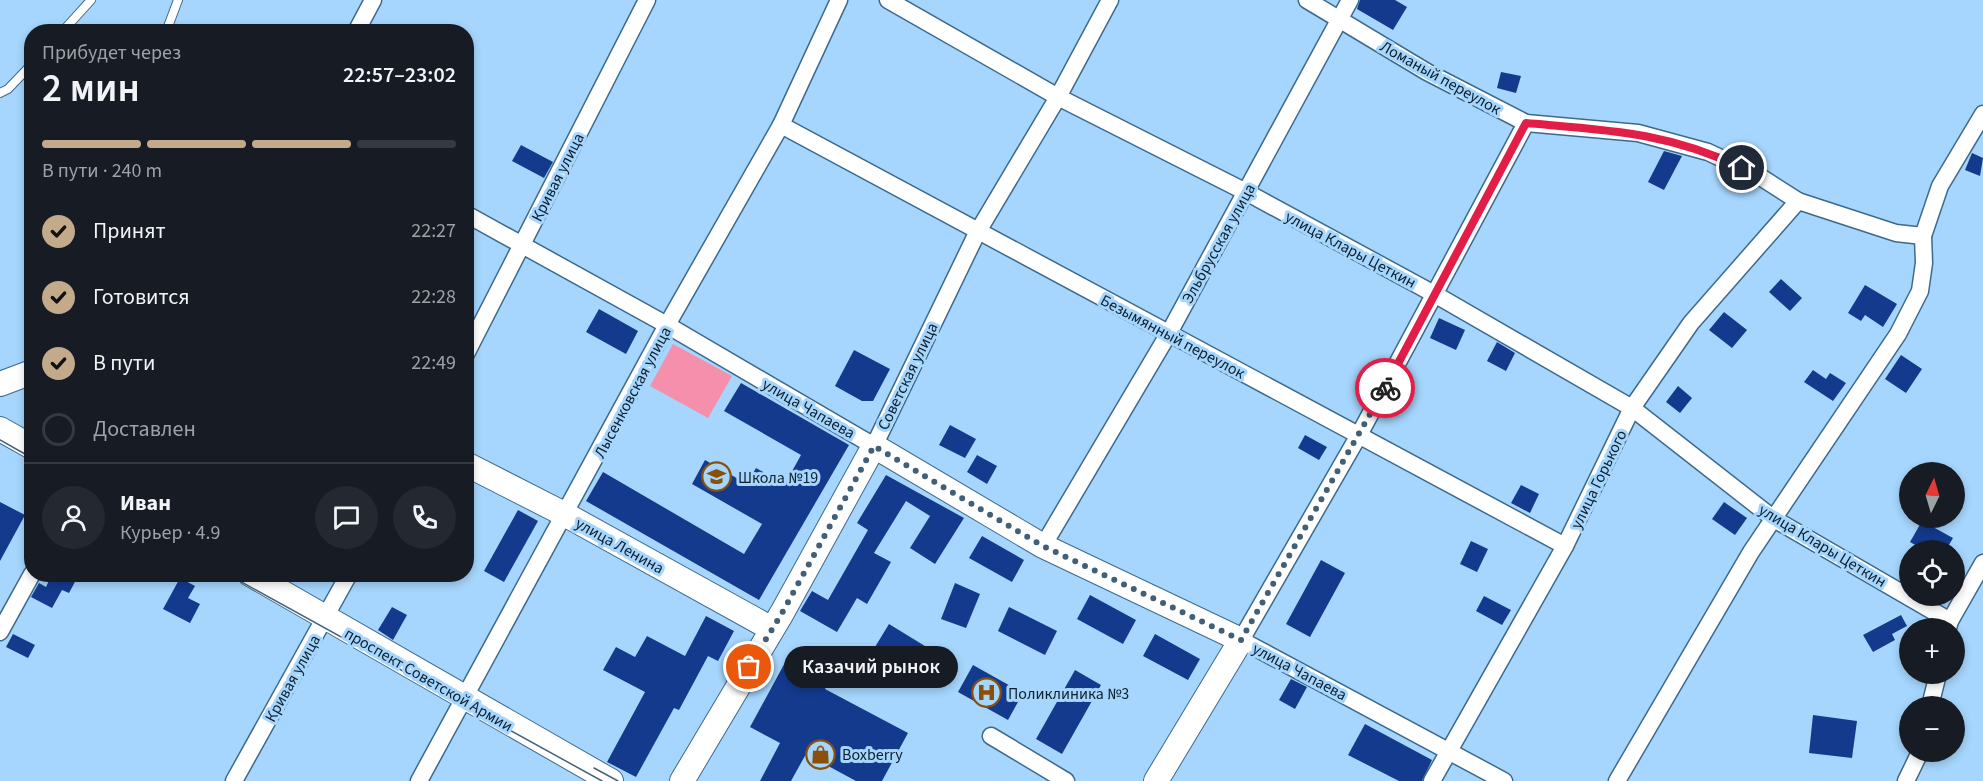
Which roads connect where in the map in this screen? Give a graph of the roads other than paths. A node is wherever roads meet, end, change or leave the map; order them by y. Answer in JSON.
{"nodes":[{"id":1,"x":91,"y":0,"type":"edge"},
{"id":2,"x":178,"y":0,"type":"edge"},
{"id":3,"x":373,"y":0,"type":"edge"},
{"id":4,"x":647,"y":0,"type":"edge"},
{"id":5,"x":839,"y":0,"type":"edge"},
{"id":6,"x":888,"y":0,"type":"edge"},
{"id":7,"x":1110,"y":0,"type":"edge"},
{"id":8,"x":1307,"y":0,"type":"edge"},
{"id":9,"x":1350,"y":0,"type":"edge"},
{"id":10,"x":1340,"y":19,"type":"junction"},
{"id":11,"x":69,"y":24,"type":"edge"},
{"id":12,"x":169,"y":24,"type":"edge"},
{"id":13,"x":360,"y":24,"type":"edge"},
{"id":14,"x":24,"y":72,"type":"edge"},
{"id":15,"x":0,"y":93,"type":"edge"},
{"id":16,"x":1058,"y":97,"type":"junction"},
{"id":17,"x":1983,"y":114,"type":"edge"},
{"id":18,"x":1526,"y":123,"type":"junction"},
{"id":19,"x":781,"y":125,"type":"junction"},
{"id":20,"x":1246,"y":192,"type":"junction"},
{"id":21,"x":1798,"y":201,"type":"junction"},
{"id":22,"x":474,"y":218,"type":"edge"},
{"id":23,"x":977,"y":233,"type":"junction"},
{"id":24,"x":1923,"y":236,"type":"junction"},
{"id":25,"x":522,"y":245,"type":"junction"},
{"id":26,"x":1436,"y":295,"type":"junction"},
{"id":27,"x":667,"y":325,"type":"junction"},
{"id":28,"x":1169,"y":333,"type":"junction"},
{"id":29,"x":474,"y":338,"type":"edge"},
{"id":30,"x":24,"y":375,"type":"edge"},
{"id":31,"x":0,"y":384,"type":"edge"},
{"id":32,"x":1632,"y":408,"type":"junction"},
{"id":33,"x":0,"y":429,"type":"edge"},
{"id":34,"x":1359,"y":435,"type":"junction"},
{"id":35,"x":24,"y":442,"type":"edge"},
{"id":36,"x":874,"y":446,"type":"junction"},
{"id":37,"x":474,"y":469,"type":"edge"},
{"id":38,"x":566,"y":515,"type":"junction"},
{"id":39,"x":1774,"y":519,"type":"junction"},
{"id":40,"x":1043,"y":546,"type":"junction"},
{"id":41,"x":1565,"y":546,"type":"junction"},
{"id":42,"x":1983,"y":563,"type":"edge"},
{"id":43,"x":27,"y":582,"type":"edge"},
{"id":44,"x":263,"y":582,"type":"edge"},
{"id":45,"x":345,"y":582,"type":"edge"},
{"id":46,"x":1937,"y":618,"type":"edge"},
{"id":47,"x":1953,"y":618,"type":"edge"},
{"id":48,"x":325,"y":619,"type":"junction"},
{"id":49,"x":772,"y":629,"type":"junction"},
{"id":50,"x":0,"y":632,"type":"edge"},
{"id":51,"x":1241,"y":640,"type":"junction"},
{"id":52,"x":465,"y":700,"type":"junction"},
{"id":53,"x":991,"y":736,"type":"dead end"},
{"id":54,"x":1450,"y":750,"type":"junction"},
{"id":55,"x":1915,"y":762,"type":"edge"},
{"id":56,"x":234,"y":781,"type":"edge"},
{"id":57,"x":419,"y":781,"type":"edge"},
{"id":58,"x":611,"y":781,"type":"edge"},
{"id":59,"x":682,"y":781,"type":"edge"},
{"id":60,"x":1066,"y":781,"type":"edge"},
{"id":61,"x":1156,"y":781,"type":"edge"},
{"id":62,"x":1432,"y":781,"type":"edge"},
{"id":63,"x":1504,"y":781,"type":"edge"},
{"id":64,"x":1617,"y":781,"type":"edge"},
{"id":65,"x":1906,"y":781,"type":"edge"}],
"edges":[{"from":1,"to":11,"type":"lane"},
{"from":2,"to":12,"type":"lane"},
{"from":3,"to":13,"type":"street"},
{"from":4,"to":25,"type":"street","name":"Кривая улица"},
{"from":5,"to":19,"type":"street","name":"Лысенковская улица"},
{"from":6,"to":16,"type":"street","name":"улица Клары Цеткин"},
{"from":7,"to":16,"type":"street","name":"Советская улица"},
{"from":8,"to":10,"type":"street","name":"Ломаный переулок"},
{"from":9,"to":10,"type":"street","name":"Эльбрусская улица"},
{"from":10,"to":18,"type":"street","name":"Ломаный переулок"},
{"from":10,"to":20,"type":"street","name":"Эльбрусская улица"},
{"from":14,"to":15,"type":"lane"},
{"from":16,"to":20,"type":"street","name":"улица Клары Цеткин"},
{"from":16,"to":23,"type":"street","name":"Советская улица"},
{"from":17,"to":24,"type":"street"},
{"from":18,"to":21,"type":"street","name":"Ломаный переулок"},
{"from":18,"to":26,"type":"street"},
{"from":19,"to":23,"type":"street","name":"Безымянный переулок"},
{"from":19,"to":27,"type":"street","name":"Лысенковская улица"},
{"from":20,"to":26,"type":"street","name":"улица Клары Цеткин"},
{"from":20,"to":28,"type":"street","name":"Эльбрусская улица"},
{"from":21,"to":24,"type":"street","name":"Ломаный переулок"},
{"from":21,"to":32,"type":"street","name":"улица Горького"},
{"from":22,"to":25,"type":"street","name":"улица Чапаева"},
{"from":23,"to":28,"type":"street","name":"Безымянный переулок"},
{"from":23,"to":36,"type":"street","name":"Советская улица"},
{"from":24,"to":39,"type":"street"},
{"from":25,"to":27,"type":"street","name":"улица Чапаева"},
{"from":25,"to":29,"type":"street","name":"Кривая улица"},
{"from":26,"to":32,"type":"street","name":"улица Клары Цеткин"},
{"from":26,"to":34,"type":"street"},
{"from":27,"to":36,"type":"street","name":"улица Чапаева"},
{"from":27,"to":38,"type":"street","name":"Лысенковская улица"},
{"from":28,"to":34,"type":"street","name":"Безымянный переулок"},
{"from":28,"to":40,"type":"street","name":"Эльбрусская улица"},
{"from":30,"to":31,"type":"main road"},
{"from":32,"to":39,"type":"street","name":"улица Клары Цеткин"},
{"from":32,"to":41,"type":"street","name":"улица Горького"},
{"from":33,"to":35,"type":"main road"},
{"from":34,"to":41,"type":"street","name":"Безымянный переулок"},
{"from":34,"to":51,"type":"street"},
{"from":36,"to":40,"type":"main road","name":"улица Чапаева"},
{"from":36,"to":49,"type":"main road","name":"Советская улица"},
{"from":37,"to":38,"type":"main road","name":"улица Ленина"},
{"from":38,"to":49,"type":"main road","name":"улица Ленина"},
{"from":38,"to":52,"type":"street","name":"Лысенковская улица"},
{"from":39,"to":46,"type":"street","name":"улица Клары Цеткин"},
{"from":39,"to":64,"type":"street"},
{"from":40,"to":51,"type":"main road","name":"улица Чапаева"},
{"from":41,"to":54,"type":"street","name":"улица Горького"},
{"from":42,"to":47,"type":"street"},
{"from":43,"to":50,"type":"street"},
{"from":44,"to":48,"type":"main road","name":"проспект Советской Армии"},
{"from":45,"to":48,"type":"street","name":"Кривая улица"},
{"from":48,"to":52,"type":"main road","name":"проспект Советской Армии"},
{"from":48,"to":56,"type":"street","name":"Кривая улица"},
{"from":49,"to":59,"type":"main road","name":"Советская улица"},
{"from":51,"to":54,"type":"street","name":"улица Чапаева"},
{"from":51,"to":61,"type":"main road"},
{"from":52,"to":57,"type":"street","name":"Лысенковская улица"},
{"from":52,"to":58,"type":"main road","name":"проспект Советской Армии"},
{"from":53,"to":60,"type":"street"},
{"from":54,"to":62,"type":"street","name":"улица Горького"},
{"from":54,"to":63,"type":"street","name":"улица Чапаева"},
{"from":55,"to":65,"type":"street"}]}
